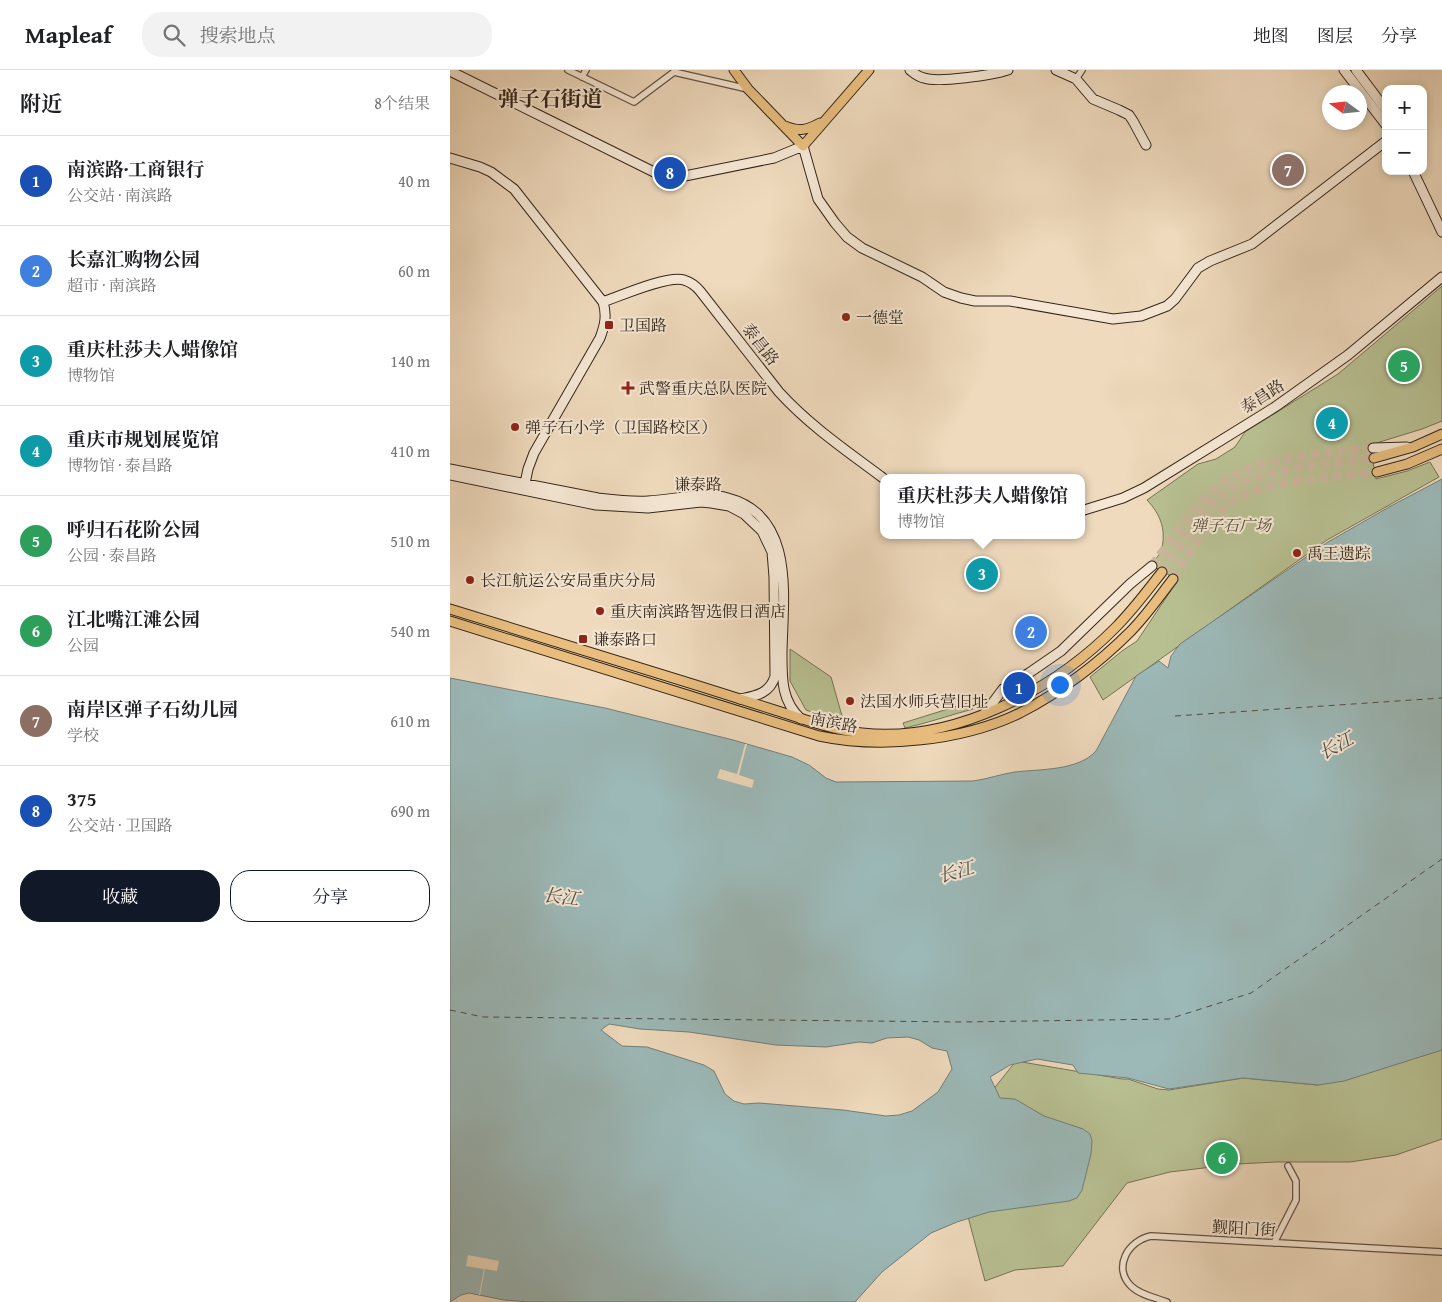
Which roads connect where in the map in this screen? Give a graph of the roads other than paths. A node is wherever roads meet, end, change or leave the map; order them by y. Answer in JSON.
{"nodes":[{"id":1,"x":568,"y":70,"type":"edge"},
{"id":2,"x":586,"y":70,"type":"edge"},
{"id":3,"x":734,"y":70,"type":"edge"},
{"id":4,"x":869,"y":70,"type":"edge"},
{"id":5,"x":910,"y":70,"type":"edge"},
{"id":6,"x":1008,"y":70,"type":"edge"},
{"id":7,"x":1056,"y":70,"type":"edge"},
{"id":8,"x":1082,"y":70,"type":"edge"},
{"id":9,"x":1344,"y":70,"type":"edge"},
{"id":10,"x":1356,"y":70,"type":"edge"},
{"id":11,"x":450,"y":71,"type":"edge"},
{"id":12,"x":582,"y":77,"type":"junction"},
{"id":13,"x":1076,"y":79,"type":"junction"},
{"id":14,"x":748,"y":89,"type":"junction"},
{"id":15,"x":1382,"y":105,"type":"edge"},
{"id":16,"x":824,"y":121,"type":"junction"},
{"id":17,"x":1382,"y":121,"type":"edge"},
{"id":18,"x":783,"y":125,"type":"junction"},
{"id":19,"x":1382,"y":144,"type":"edge"},
{"id":20,"x":1146,"y":145,"type":"dead end"},
{"id":21,"x":803,"y":146,"type":"junction"},
{"id":22,"x":450,"y":158,"type":"edge"},
{"id":23,"x":1415,"y":175,"type":"edge"},
{"id":24,"x":1442,"y":232,"type":"edge"},
{"id":25,"x":1442,"y":277,"type":"edge"},
{"id":26,"x":603,"y":302,"type":"junction"},
{"id":27,"x":1442,"y":434,"type":"edge"},
{"id":28,"x":1422,"y":444,"type":"junction"},
{"id":29,"x":1413,"y":447,"type":"junction"},
{"id":30,"x":1373,"y":448,"type":"tunnel mouth"},
{"id":31,"x":1442,"y":449,"type":"edge"},
{"id":32,"x":1426,"y":457,"type":"junction"},
{"id":33,"x":1374,"y":458,"type":"tunnel mouth"},
{"id":34,"x":450,"y":468,"type":"edge"},
{"id":35,"x":1377,"y":472,"type":"tunnel mouth"},
{"id":36,"x":450,"y":475,"type":"edge"},
{"id":37,"x":880,"y":476,"type":"edge"},
{"id":38,"x":524,"y":487,"type":"junction"},
{"id":39,"x":1085,"y":510,"type":"edge"},
{"id":40,"x":1152,"y":566,"type":"tunnel mouth"},
{"id":41,"x":1162,"y":572,"type":"tunnel mouth"},
{"id":42,"x":1173,"y":579,"type":"tunnel mouth"},
{"id":43,"x":450,"y":609,"type":"edge"},
{"id":44,"x":450,"y":621,"type":"edge"},
{"id":45,"x":526,"y":644,"type":"junction"},
{"id":46,"x":584,"y":650,"type":"junction"},
{"id":47,"x":615,"y":659,"type":"junction"},
{"id":48,"x":618,"y":673,"type":"junction"},
{"id":49,"x":740,"y":699,"type":"junction"},
{"id":50,"x":986,"y":713,"type":"junction"},
{"id":51,"x":802,"y":719,"type":"junction"},
{"id":52,"x":1288,"y":1166,"type":"dead end"},
{"id":53,"x":1274,"y":1242,"type":"junction"},
{"id":54,"x":1442,"y":1252,"type":"edge"},
{"id":55,"x":1167,"y":1302,"type":"edge"}],
"edges":[{"from":1,"to":12,"type":"street"},
{"from":2,"to":12,"type":"street"},
{"from":3,"to":14,"type":"main road"},
{"from":4,"to":16,"type":"main road"},
{"from":5,"to":6,"type":"street"},
{"from":7,"to":13,"type":"street"},
{"from":8,"to":13,"type":"street"},
{"from":9,"to":17,"type":"street"},
{"from":10,"to":15,"type":"street"},
{"from":11,"to":21,"type":"street"},
{"from":12,"to":14,"type":"street"},
{"from":13,"to":20,"type":"street"},
{"from":14,"to":18,"type":"main road"},
{"from":16,"to":18,"type":"main road"},
{"from":16,"to":21,"type":"main road"},
{"from":18,"to":21,"type":"main road"},
{"from":19,"to":21,"type":"street"},
{"from":22,"to":26,"type":"street"},
{"from":23,"to":24,"type":"street"},
{"from":25,"to":39,"type":"street","name":"泰昌路"},
{"from":26,"to":37,"type":"street","name":"泰昌路"},
{"from":26,"to":38,"type":"street"},
{"from":27,"to":28,"type":"main road"},
{"from":28,"to":29,"type":"main road"},
{"from":28,"to":32,"type":"main road"},
{"from":29,"to":30,"type":"street"},
{"from":29,"to":33,"type":"main road"},
{"from":31,"to":32,"type":"main road"},
{"from":32,"to":35,"type":"main road"},
{"from":34,"to":38,"type":"street","name":"谦泰路"},
{"from":36,"to":38,"type":"street","name":"谦泰路"},
{"from":38,"to":49,"type":"street","name":"谦泰路"},
{"from":38,"to":51,"type":"street","name":"谦泰路"},
{"from":40,"to":50,"type":"street"},
{"from":41,"to":50,"type":"main road","name":"南滨路"},
{"from":42,"to":48,"type":"main road","name":"南滨路"},
{"from":43,"to":46,"type":"main road","name":"南滨路"},
{"from":44,"to":45,"type":"main road","name":"南滨路"},
{"from":45,"to":46,"type":"main road"},
{"from":45,"to":48,"type":"main road","name":"南滨路"},
{"from":46,"to":47,"type":"main road","name":"南滨路"},
{"from":47,"to":48,"type":"main road"},
{"from":47,"to":49,"type":"main road","name":"南滨路"},
{"from":49,"to":51,"type":"main road","name":"南滨路"},
{"from":50,"to":51,"type":"main road","name":"南滨路"},
{"from":52,"to":53,"type":"street"},
{"from":53,"to":54,"type":"street","name":"觐阳门街"},
{"from":53,"to":55,"type":"street","name":"觐阳门街"}]}
